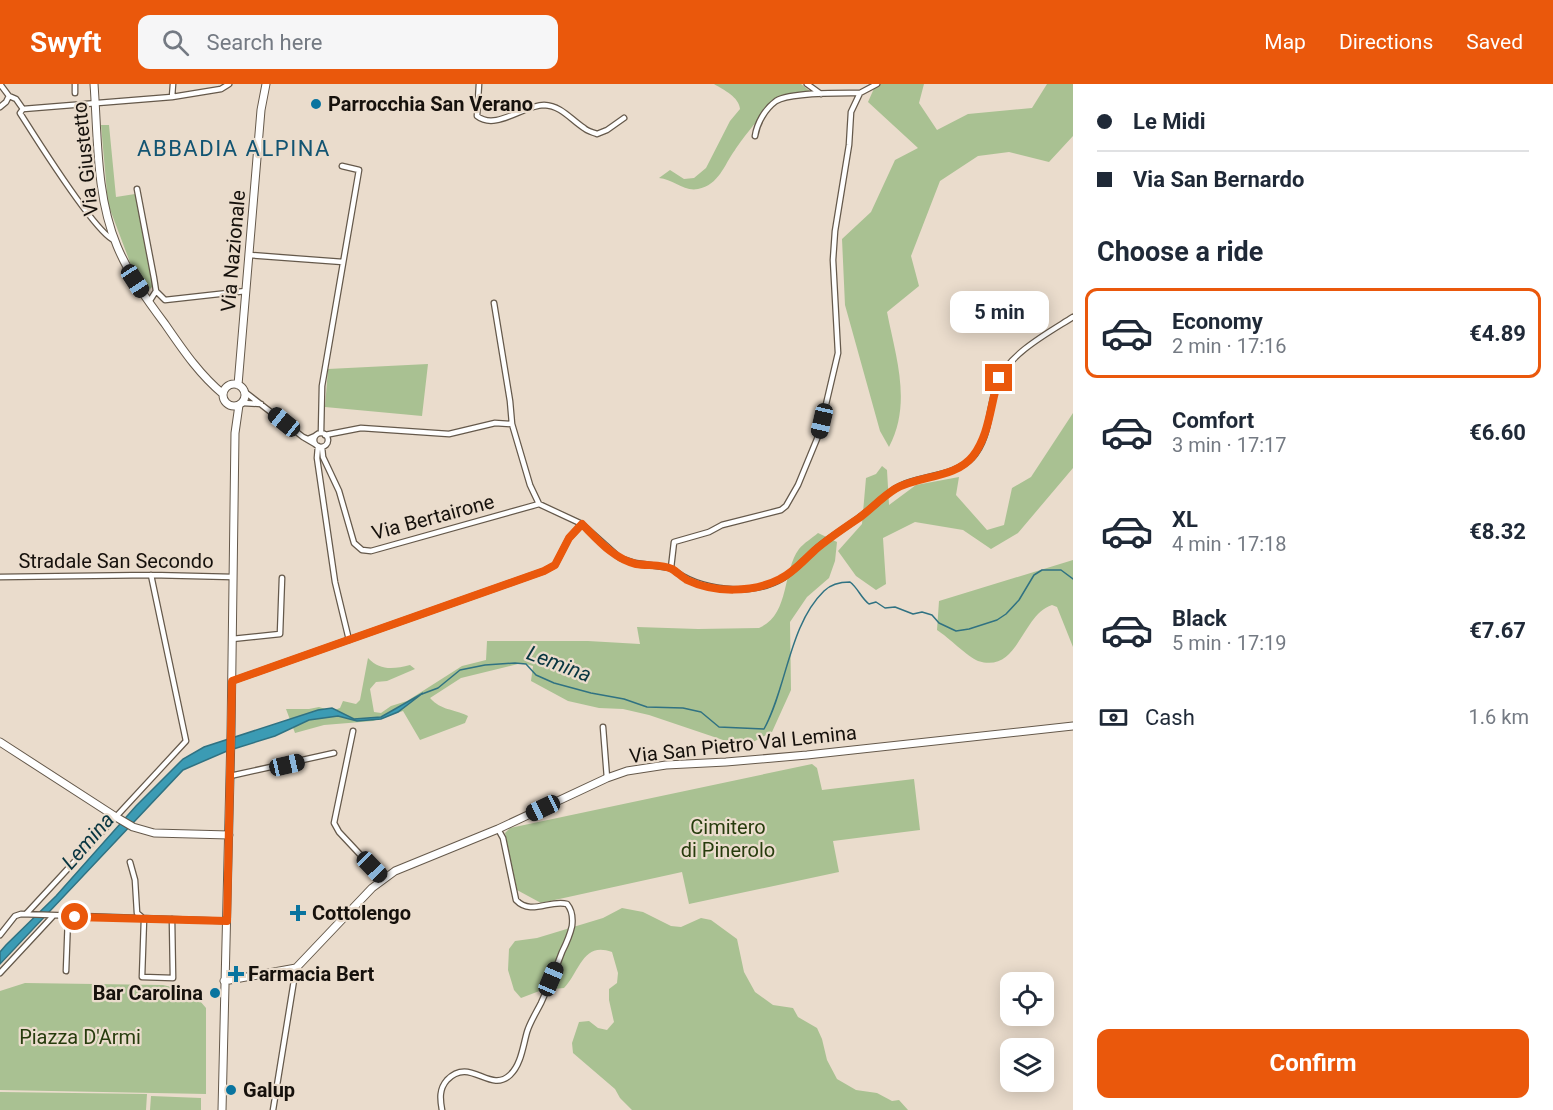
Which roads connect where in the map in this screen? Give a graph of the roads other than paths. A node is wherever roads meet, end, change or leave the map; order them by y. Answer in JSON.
{"nodes":[{"id":1,"x":0,"y":84,"type":"edge"},
{"id":2,"x":75,"y":84,"type":"edge"},
{"id":3,"x":94,"y":84,"type":"edge"},
{"id":4,"x":173,"y":84,"type":"edge"},
{"id":5,"x":229,"y":84,"type":"edge"},
{"id":6,"x":266,"y":84,"type":"edge"},
{"id":7,"x":479,"y":84,"type":"edge"},
{"id":8,"x":807,"y":84,"type":"edge"},
{"id":9,"x":877,"y":84,"type":"edge"},
{"id":10,"x":75,"y":93,"type":"dead end"},
{"id":11,"x":860,"y":93,"type":"junction"},
{"id":12,"x":821,"y":94,"type":"junction"},
{"id":13,"x":9,"y":96,"type":"junction"},
{"id":14,"x":172,"y":97,"type":"junction"},
{"id":15,"x":95,"y":102,"type":"junction"},
{"id":16,"x":0,"y":107,"type":"edge"},
{"id":17,"x":23,"y":109,"type":"junction"},
{"id":18,"x":624,"y":118,"type":"dead end"},
{"id":19,"x":755,"y":136,"type":"dead end"},
{"id":20,"x":342,"y":166,"type":"dead end"},
{"id":21,"x":137,"y":189,"type":"dead end"},
{"id":22,"x":114,"y":240,"type":"junction"},
{"id":23,"x":249,"y":255,"type":"junction"},
{"id":24,"x":343,"y":262,"type":"junction"},
{"id":25,"x":156,"y":291,"type":"junction"},
{"id":26,"x":246,"y":291,"type":"junction"},
{"id":27,"x":149,"y":302,"type":"junction"},
{"id":28,"x":494,"y":303,"type":"dead end"},
{"id":29,"x":1073,"y":317,"type":"edge"},
{"id":30,"x":238,"y":385,"type":"junction"},
{"id":31,"x":225,"y":391,"type":"junction"},
{"id":32,"x":245,"y":392,"type":"junction"},
{"id":33,"x":241,"y":404,"type":"junction"},
{"id":34,"x":261,"y":404,"type":"junction"},
{"id":35,"x":230,"y":405,"type":"junction"},
{"id":36,"x":236,"y":422,"type":"junction"},
{"id":37,"x":512,"y":424,"type":"junction"},
{"id":38,"x":323,"y":434,"type":"junction"},
{"id":39,"x":315,"y":436,"type":"junction"},
{"id":40,"x":303,"y":437,"type":"junction"},
{"id":41,"x":319,"y":446,"type":"junction"},
{"id":42,"x":539,"y":504,"type":"junction"},
{"id":43,"x":582,"y":524,"type":"junction"},
{"id":44,"x":671,"y":568,"type":"junction"},
{"id":45,"x":152,"y":575,"type":"junction"},
{"id":46,"x":0,"y":577,"type":"edge"},
{"id":47,"x":233,"y":577,"type":"junction"},
{"id":48,"x":282,"y":578,"type":"dead end"},
{"id":49,"x":232,"y":639,"type":"junction"},
{"id":50,"x":349,"y":640,"type":"junction"},
{"id":51,"x":232,"y":681,"type":"junction"},
{"id":52,"x":1073,"y":726,"type":"edge"},
{"id":53,"x":603,"y":727,"type":"dead end"},
{"id":54,"x":353,"y":730,"type":"dead end"},
{"id":55,"x":0,"y":742,"type":"edge"},
{"id":56,"x":334,"y":753,"type":"dead end"},
{"id":57,"x":230,"y":776,"type":"junction"},
{"id":58,"x":607,"y":778,"type":"junction"},
{"id":59,"x":119,"y":818,"type":"junction"},
{"id":60,"x":498,"y":829,"type":"junction"},
{"id":61,"x":229,"y":835,"type":"junction"},
{"id":62,"x":130,"y":862,"type":"dead end"},
{"id":63,"x":383,"y":879,"type":"junction"},
{"id":64,"x":26,"y":914,"type":"junction"},
{"id":65,"x":53,"y":916,"type":"junction"},
{"id":66,"x":68,"y":916,"type":"junction"},
{"id":67,"x":144,"y":919,"type":"junction"},
{"id":68,"x":172,"y":919,"type":"junction"},
{"id":69,"x":227,"y":921,"type":"junction"},
{"id":70,"x":0,"y":935,"type":"edge"},
{"id":71,"x":296,"y":968,"type":"junction"},
{"id":72,"x":66,"y":971,"type":"dead end"},
{"id":73,"x":0,"y":973,"type":"edge"},
{"id":74,"x":224,"y":981,"type":"junction"},
{"id":75,"x":222,"y":1110,"type":"edge"},
{"id":76,"x":273,"y":1110,"type":"edge"},
{"id":77,"x":442,"y":1110,"type":"edge"}],
"edges":[{"from":1,"to":13,"type":"street"},
{"from":2,"to":10,"type":"street"},
{"from":3,"to":15,"type":"street","name":"Via Giustetto"},
{"from":4,"to":14,"type":"street"},
{"from":5,"to":14,"type":"street"},
{"from":6,"to":23,"type":"street","name":"Via Nazionale"},
{"from":7,"to":18,"type":"street"},
{"from":8,"to":12,"type":"street"},
{"from":9,"to":11,"type":"street"},
{"from":11,"to":12,"type":"street"},
{"from":11,"to":44,"type":"street"},
{"from":12,"to":19,"type":"street"},
{"from":13,"to":16,"type":"street"},
{"from":13,"to":17,"type":"street"},
{"from":14,"to":15,"type":"street"},
{"from":15,"to":17,"type":"street"},
{"from":15,"to":22,"type":"street","name":"Via Giustetto"},
{"from":17,"to":22,"type":"street"},
{"from":20,"to":24,"type":"street"},
{"from":21,"to":25,"type":"street"},
{"from":22,"to":27,"type":"street","name":"Via Giustetto"},
{"from":23,"to":24,"type":"street"},
{"from":23,"to":26,"type":"street","name":"Via Nazionale"},
{"from":24,"to":38,"type":"street"},
{"from":25,"to":26,"type":"street"},
{"from":25,"to":27,"type":"street"},
{"from":26,"to":30,"type":"street","name":"Via Nazionale"},
{"from":27,"to":31,"type":"street","name":"Via Giustetto"},
{"from":28,"to":37,"type":"street"},
{"from":29,"to":44,"type":"street"},
{"from":30,"to":31,"type":"street"},
{"from":30,"to":32,"type":"street"},
{"from":31,"to":35,"type":"street"},
{"from":32,"to":33,"type":"street"},
{"from":32,"to":34,"type":"street"},
{"from":33,"to":34,"type":"street"},
{"from":33,"to":35,"type":"street"},
{"from":33,"to":36,"type":"street"},
{"from":34,"to":40,"type":"street"},
{"from":35,"to":36,"type":"street"},
{"from":36,"to":47,"type":"street"},
{"from":37,"to":38,"type":"street"},
{"from":37,"to":42,"type":"street"},
{"from":38,"to":39,"type":"street"},
{"from":38,"to":41,"type":"street"},
{"from":39,"to":40,"type":"street"},
{"from":39,"to":41,"type":"street"},
{"from":40,"to":41,"type":"street"},
{"from":41,"to":42,"type":"street","name":"Via Bertairone"},
{"from":41,"to":50,"type":"street"},
{"from":42,"to":43,"type":"street"},
{"from":43,"to":44,"type":"street"},
{"from":43,"to":50,"type":"street"},
{"from":45,"to":46,"type":"street","name":"Stradale San Secondo"},
{"from":45,"to":47,"type":"street","name":"Stradale San Secondo"},
{"from":45,"to":59,"type":"street"},
{"from":47,"to":49,"type":"street"},
{"from":48,"to":49,"type":"street"},
{"from":49,"to":51,"type":"street"},
{"from":50,"to":51,"type":"street"},
{"from":51,"to":57,"type":"street"},
{"from":52,"to":58,"type":"street","name":"Via San Pietro Val Lemina"},
{"from":53,"to":58,"type":"street"},
{"from":54,"to":63,"type":"street"},
{"from":55,"to":59,"type":"street"},
{"from":56,"to":57,"type":"street"},
{"from":57,"to":61,"type":"street"},
{"from":58,"to":60,"type":"street","name":"Via San Pietro Val Lemina"},
{"from":59,"to":61,"type":"street"},
{"from":59,"to":64,"type":"street"},
{"from":60,"to":63,"type":"street","name":"Via San Pietro Val Lemina"},
{"from":60,"to":77,"type":"street"},
{"from":61,"to":69,"type":"street"},
{"from":62,"to":67,"type":"street"},
{"from":63,"to":71,"type":"street","name":"Via San Pietro Val Lemina"},
{"from":64,"to":65,"type":"street"},
{"from":64,"to":70,"type":"street"},
{"from":65,"to":66,"type":"street"},
{"from":65,"to":73,"type":"street"},
{"from":66,"to":67,"type":"street"},
{"from":66,"to":72,"type":"street"},
{"from":67,"to":68,"type":"street"},
{"from":67,"to":68,"type":"street"},
{"from":68,"to":69,"type":"street"},
{"from":69,"to":74,"type":"street"},
{"from":71,"to":74,"type":"street"},
{"from":71,"to":76,"type":"street"},
{"from":74,"to":75,"type":"street"}]}
